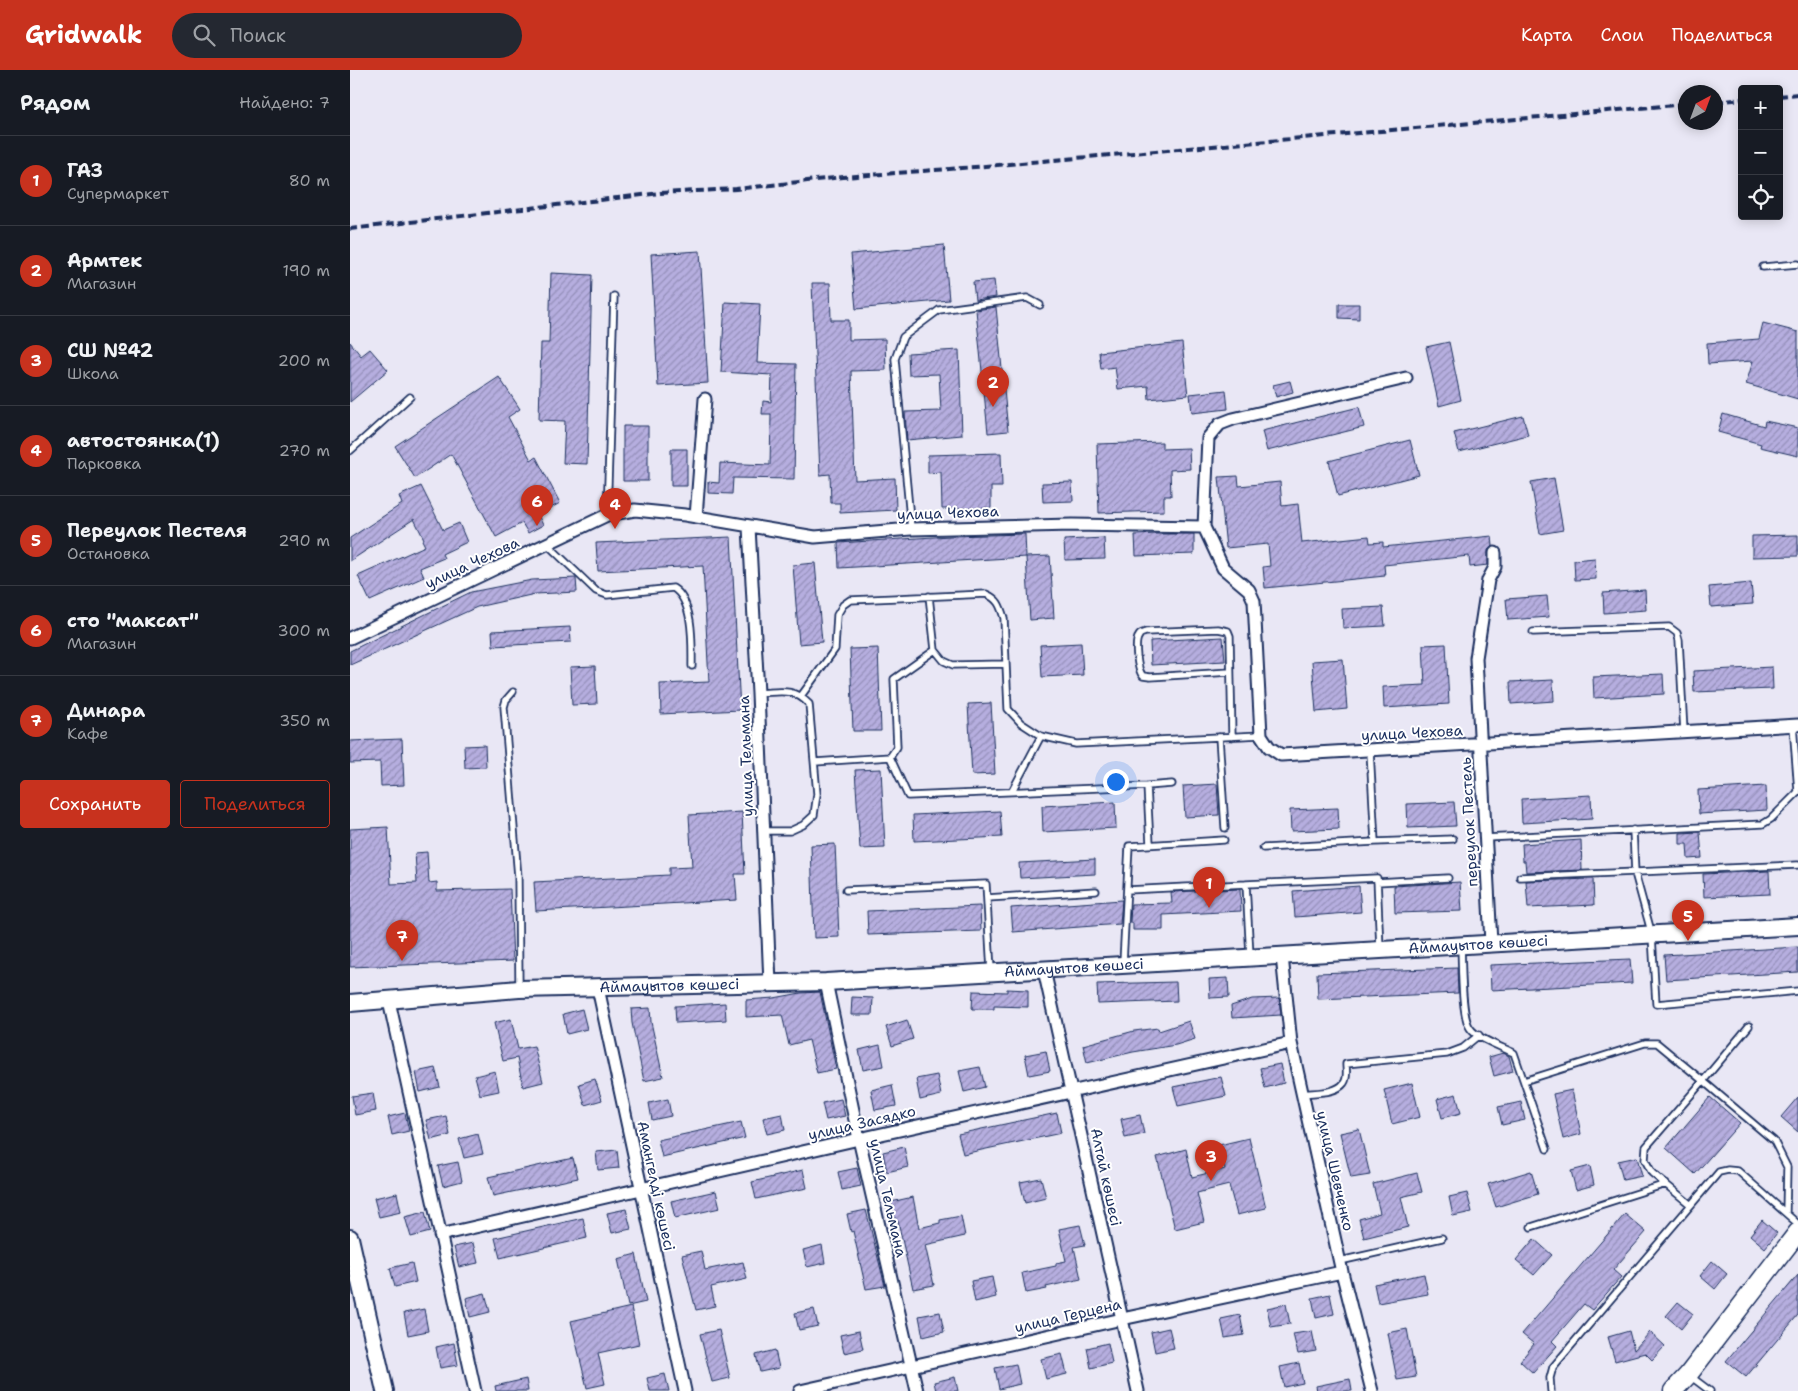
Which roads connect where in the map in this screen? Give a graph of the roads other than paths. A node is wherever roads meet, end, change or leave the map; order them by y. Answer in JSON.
{"nodes":[{"id":1,"x":1798,"y":264,"type":"edge"},
{"id":2,"x":1762,"y":267,"type":"dead end"},
{"id":3,"x":614,"y":296,"type":"dead end"},
{"id":4,"x":1040,"y":305,"type":"dead end"},
{"id":5,"x":1406,"y":378,"type":"dead end"},
{"id":6,"x":410,"y":397,"type":"dead end"},
{"id":7,"x":705,"y":399,"type":"dead end"},
{"id":8,"x":350,"y":451,"type":"edge"},
{"id":9,"x":607,"y":515,"type":"junction"},
{"id":10,"x":696,"y":517,"type":"junction"},
{"id":11,"x":748,"y":526,"type":"junction"},
{"id":12,"x":1204,"y":527,"type":"junction"},
{"id":13,"x":911,"y":529,"type":"junction"},
{"id":14,"x":548,"y":544,"type":"junction"},
{"id":15,"x":1495,"y":553,"type":"dead end"},
{"id":16,"x":929,"y":596,"type":"junction"},
{"id":17,"x":1533,"y":632,"type":"dead end"},
{"id":18,"x":350,"y":638,"type":"edge"},
{"id":19,"x":935,"y":650,"type":"junction"},
{"id":20,"x":1006,"y":664,"type":"junction"},
{"id":21,"x":692,"y":666,"type":"dead end"},
{"id":22,"x":1230,"y":672,"type":"junction"},
{"id":23,"x":513,"y":692,"type":"dead end"},
{"id":24,"x":758,"y":693,"type":"junction"},
{"id":25,"x":801,"y":696,"type":"junction"},
{"id":26,"x":1796,"y":725,"type":"edge"},
{"id":27,"x":1684,"y":732,"type":"junction"},
{"id":28,"x":1261,"y":735,"type":"junction"},
{"id":29,"x":1041,"y":736,"type":"junction"},
{"id":30,"x":1219,"y":737,"type":"junction"},
{"id":31,"x":1232,"y":737,"type":"junction"},
{"id":32,"x":1480,"y":744,"type":"junction"},
{"id":33,"x":1370,"y":750,"type":"junction"},
{"id":34,"x":890,"y":756,"type":"junction"},
{"id":35,"x":815,"y":762,"type":"junction"},
{"id":36,"x":1172,"y":784,"type":"dead end"},
{"id":37,"x":1147,"y":786,"type":"junction"},
{"id":38,"x":1012,"y":791,"type":"junction"},
{"id":39,"x":1798,"y":792,"type":"edge"},
{"id":40,"x":1225,"y":828,"type":"dead end"},
{"id":41,"x":1633,"y":830,"type":"junction"},
{"id":42,"x":764,"y":831,"type":"junction"},
{"id":43,"x":1453,"y":838,"type":"dead end"},
{"id":44,"x":1485,"y":838,"type":"junction"},
{"id":45,"x":1224,"y":840,"type":"dead end"},
{"id":46,"x":1375,"y":842,"type":"junction"},
{"id":47,"x":1150,"y":844,"type":"junction"},
{"id":48,"x":1262,"y":848,"type":"dead end"},
{"id":49,"x":1798,"y":865,"type":"edge"},
{"id":50,"x":1635,"y":873,"type":"junction"},
{"id":51,"x":1520,"y":877,"type":"dead end"},
{"id":52,"x":1448,"y":878,"type":"dead end"},
{"id":53,"x":1377,"y":882,"type":"junction"},
{"id":54,"x":1246,"y":884,"type":"junction"},
{"id":55,"x":846,"y":890,"type":"dead end"},
{"id":56,"x":1127,"y":890,"type":"junction"},
{"id":57,"x":1096,"y":891,"type":"dead end"},
{"id":58,"x":987,"y":898,"type":"junction"},
{"id":59,"x":1798,"y":926,"type":"edge"},
{"id":60,"x":1652,"y":935,"type":"junction"},
{"id":61,"x":1490,"y":943,"type":"junction"},
{"id":62,"x":1461,"y":944,"type":"junction"},
{"id":63,"x":1380,"y":950,"type":"junction"},
{"id":64,"x":1282,"y":956,"type":"junction"},
{"id":65,"x":1251,"y":958,"type":"junction"},
{"id":66,"x":1123,"y":965,"type":"junction"},
{"id":67,"x":1044,"y":970,"type":"junction"},
{"id":68,"x":991,"y":973,"type":"junction"},
{"id":69,"x":826,"y":982,"type":"junction"},
{"id":70,"x":770,"y":984,"type":"junction"},
{"id":71,"x":598,"y":988,"type":"junction"},
{"id":72,"x":519,"y":989,"type":"junction"},
{"id":73,"x":1798,"y":990,"type":"edge"},
{"id":74,"x":389,"y":1001,"type":"junction"},
{"id":75,"x":350,"y":1003,"type":"edge"},
{"id":76,"x":1749,"y":1026,"type":"dead end"},
{"id":77,"x":1479,"y":1035,"type":"junction"},
{"id":78,"x":1291,"y":1043,"type":"junction"},
{"id":79,"x":1524,"y":1081,"type":"junction"},
{"id":80,"x":1703,"y":1081,"type":"junction"},
{"id":81,"x":1072,"y":1092,"type":"junction"},
{"id":82,"x":1302,"y":1094,"type":"junction"},
{"id":83,"x":859,"y":1139,"type":"junction"},
{"id":84,"x":1547,"y":1149,"type":"dead end"},
{"id":85,"x":1666,"y":1184,"type":"junction"},
{"id":86,"x":641,"y":1188,"type":"junction"},
{"id":87,"x":1691,"y":1206,"type":"junction"},
{"id":88,"x":1786,"y":1214,"type":"junction"},
{"id":89,"x":1798,"y":1224,"type":"edge"},
{"id":90,"x":1531,"y":1227,"type":"dead end"},
{"id":91,"x":1798,"y":1232,"type":"edge"},
{"id":92,"x":440,"y":1235,"type":"junction"},
{"id":93,"x":350,"y":1238,"type":"edge"},
{"id":94,"x":1442,"y":1238,"type":"dead end"},
{"id":95,"x":1341,"y":1267,"type":"junction"},
{"id":96,"x":1122,"y":1319,"type":"junction"},
{"id":97,"x":912,"y":1366,"type":"junction"},
{"id":98,"x":1688,"y":1374,"type":"junction"},
{"id":99,"x":385,"y":1391,"type":"edge"},
{"id":100,"x":475,"y":1391,"type":"edge"},
{"id":101,"x":685,"y":1391,"type":"edge"},
{"id":102,"x":800,"y":1391,"type":"edge"},
{"id":103,"x":917,"y":1391,"type":"edge"},
{"id":104,"x":1138,"y":1391,"type":"edge"},
{"id":105,"x":1372,"y":1391,"type":"edge"},
{"id":106,"x":1551,"y":1391,"type":"edge"},
{"id":107,"x":1673,"y":1391,"type":"edge"},
{"id":108,"x":1710,"y":1391,"type":"edge"}],
"edges":[{"from":1,"to":2,"type":"lane"},
{"from":3,"to":9,"type":"lane"},
{"from":4,"to":13,"type":"lane"},
{"from":5,"to":12,"type":"street"},
{"from":6,"to":8,"type":"lane"},
{"from":7,"to":10,"type":"street"},
{"from":9,"to":10,"type":"street","name":"улица Чехова"},
{"from":9,"to":14,"type":"street","name":"улица Чехова"},
{"from":10,"to":11,"type":"street","name":"улица Чехова"},
{"from":11,"to":13,"type":"street","name":"улица Чехова"},
{"from":11,"to":24,"type":"street","name":"улица Тельмана"},
{"from":12,"to":13,"type":"street","name":"улица Чехова"},
{"from":12,"to":28,"type":"street"},
{"from":14,"to":18,"type":"street","name":"улица Чехова"},
{"from":14,"to":21,"type":"lane"},
{"from":15,"to":32,"type":"street","name":"переулок Пестель"},
{"from":16,"to":19,"type":"lane"},
{"from":16,"to":20,"type":"lane"},
{"from":16,"to":25,"type":"lane"},
{"from":17,"to":27,"type":"lane"},
{"from":19,"to":20,"type":"lane"},
{"from":19,"to":34,"type":"lane"},
{"from":20,"to":29,"type":"lane"},
{"from":22,"to":22,"type":"lane"},
{"from":22,"to":31,"type":"lane"},
{"from":23,"to":72,"type":"lane"},
{"from":24,"to":25,"type":"lane"},
{"from":24,"to":42,"type":"street","name":"улица Тельмана"},
{"from":25,"to":35,"type":"lane"},
{"from":26,"to":27,"type":"street","name":"улица Чехова"},
{"from":26,"to":39,"type":"lane"},
{"from":27,"to":32,"type":"street","name":"улица Чехова"},
{"from":28,"to":31,"type":"lane"},
{"from":28,"to":33,"type":"street","name":"улица Чехова"},
{"from":29,"to":30,"type":"lane"},
{"from":29,"to":38,"type":"lane"},
{"from":30,"to":31,"type":"lane"},
{"from":30,"to":40,"type":"lane"},
{"from":32,"to":33,"type":"street","name":"улица Чехова"},
{"from":32,"to":44,"type":"street","name":"переулок Пестель"},
{"from":33,"to":46,"type":"lane"},
{"from":34,"to":35,"type":"lane"},
{"from":34,"to":38,"type":"lane"},
{"from":35,"to":42,"type":"lane"},
{"from":36,"to":37,"type":"lane"},
{"from":37,"to":38,"type":"lane"},
{"from":37,"to":47,"type":"lane"},
{"from":39,"to":41,"type":"lane"},
{"from":41,"to":44,"type":"lane"},
{"from":41,"to":50,"type":"lane"},
{"from":42,"to":70,"type":"street","name":"улица Тельмана"},
{"from":43,"to":46,"type":"lane"},
{"from":44,"to":61,"type":"street","name":"переулок Пестель"},
{"from":45,"to":47,"type":"lane"},
{"from":46,"to":48,"type":"lane"},
{"from":47,"to":56,"type":"lane"},
{"from":49,"to":50,"type":"lane"},
{"from":50,"to":51,"type":"lane"},
{"from":50,"to":60,"type":"lane"},
{"from":52,"to":53,"type":"lane"},
{"from":53,"to":54,"type":"lane"},
{"from":53,"to":63,"type":"lane"},
{"from":54,"to":56,"type":"lane"},
{"from":54,"to":65,"type":"lane"},
{"from":55,"to":58,"type":"lane"},
{"from":56,"to":66,"type":"lane"},
{"from":57,"to":58,"type":"lane"},
{"from":58,"to":68,"type":"lane"},
{"from":59,"to":60,"type":"street","name":"Аймауытов көшесі"},
{"from":60,"to":61,"type":"street","name":"Аймауытов көшесі"},
{"from":60,"to":73,"type":"lane"},
{"from":61,"to":62,"type":"street","name":"Аймауытов көшесі"},
{"from":62,"to":63,"type":"street","name":"Аймауытов көшесі"},
{"from":62,"to":77,"type":"lane"},
{"from":63,"to":64,"type":"street","name":"Аймауытов көшесі"},
{"from":64,"to":65,"type":"street","name":"Аймауытов көшесі"},
{"from":64,"to":78,"type":"street","name":"улица Шевченко"},
{"from":65,"to":66,"type":"street","name":"Аймауытов көшесі"},
{"from":66,"to":67,"type":"street","name":"Аймауытов көшесі"},
{"from":67,"to":68,"type":"street","name":"Аймауытов көшесі"},
{"from":67,"to":81,"type":"street","name":"Алтай көшесі"},
{"from":68,"to":69,"type":"street","name":"Аймауытов көшесі"},
{"from":69,"to":70,"type":"street","name":"Аймауытов көшесі"},
{"from":69,"to":83,"type":"street","name":"улица Тельмана"},
{"from":70,"to":71,"type":"street","name":"Аймауытов көшесі"},
{"from":71,"to":72,"type":"street","name":"Аймауытов көшесі"},
{"from":71,"to":86,"type":"street","name":"Амангелді көшесі"},
{"from":72,"to":74,"type":"street","name":"Аймауытов көшесі"},
{"from":74,"to":75,"type":"street","name":"Аймауытов көшесі"},
{"from":74,"to":92,"type":"street"},
{"from":76,"to":80,"type":"lane"},
{"from":77,"to":79,"type":"lane"},
{"from":77,"to":82,"type":"lane"},
{"from":78,"to":81,"type":"street","name":"улица Засядко"},
{"from":78,"to":82,"type":"street","name":"улица Шевченко"},
{"from":79,"to":80,"type":"lane"},
{"from":79,"to":84,"type":"lane"},
{"from":80,"to":85,"type":"lane"},
{"from":80,"to":88,"type":"lane"},
{"from":81,"to":83,"type":"street","name":"улица Засядко"},
{"from":81,"to":96,"type":"street","name":"Алтай көшесі"},
{"from":82,"to":95,"type":"street","name":"улица Шевченко"},
{"from":83,"to":86,"type":"street","name":"улица Засядко"},
{"from":83,"to":97,"type":"street","name":"улица Тельмана"},
{"from":85,"to":87,"type":"lane"},
{"from":85,"to":90,"type":"lane"},
{"from":86,"to":92,"type":"street","name":"улица Засядко"},
{"from":86,"to":101,"type":"street","name":"Амангелді көшесі"},
{"from":87,"to":88,"type":"lane"},
{"from":87,"to":106,"type":"lane"},
{"from":88,"to":89,"type":"lane"},
{"from":91,"to":98,"type":"main road"},
{"from":92,"to":100,"type":"street"},
{"from":93,"to":99,"type":"street"},
{"from":94,"to":95,"type":"lane"},
{"from":95,"to":96,"type":"street","name":"улица Герцена"},
{"from":95,"to":105,"type":"street","name":"улица Шевченко"},
{"from":96,"to":97,"type":"street","name":"улица Герцена"},
{"from":96,"to":104,"type":"street","name":"Алтай көшесі"},
{"from":97,"to":102,"type":"street","name":"улица Герцена"},
{"from":97,"to":103,"type":"street","name":"улица Тельмана"},
{"from":98,"to":107,"type":"main road"},
{"from":98,"to":108,"type":"lane"}]}
